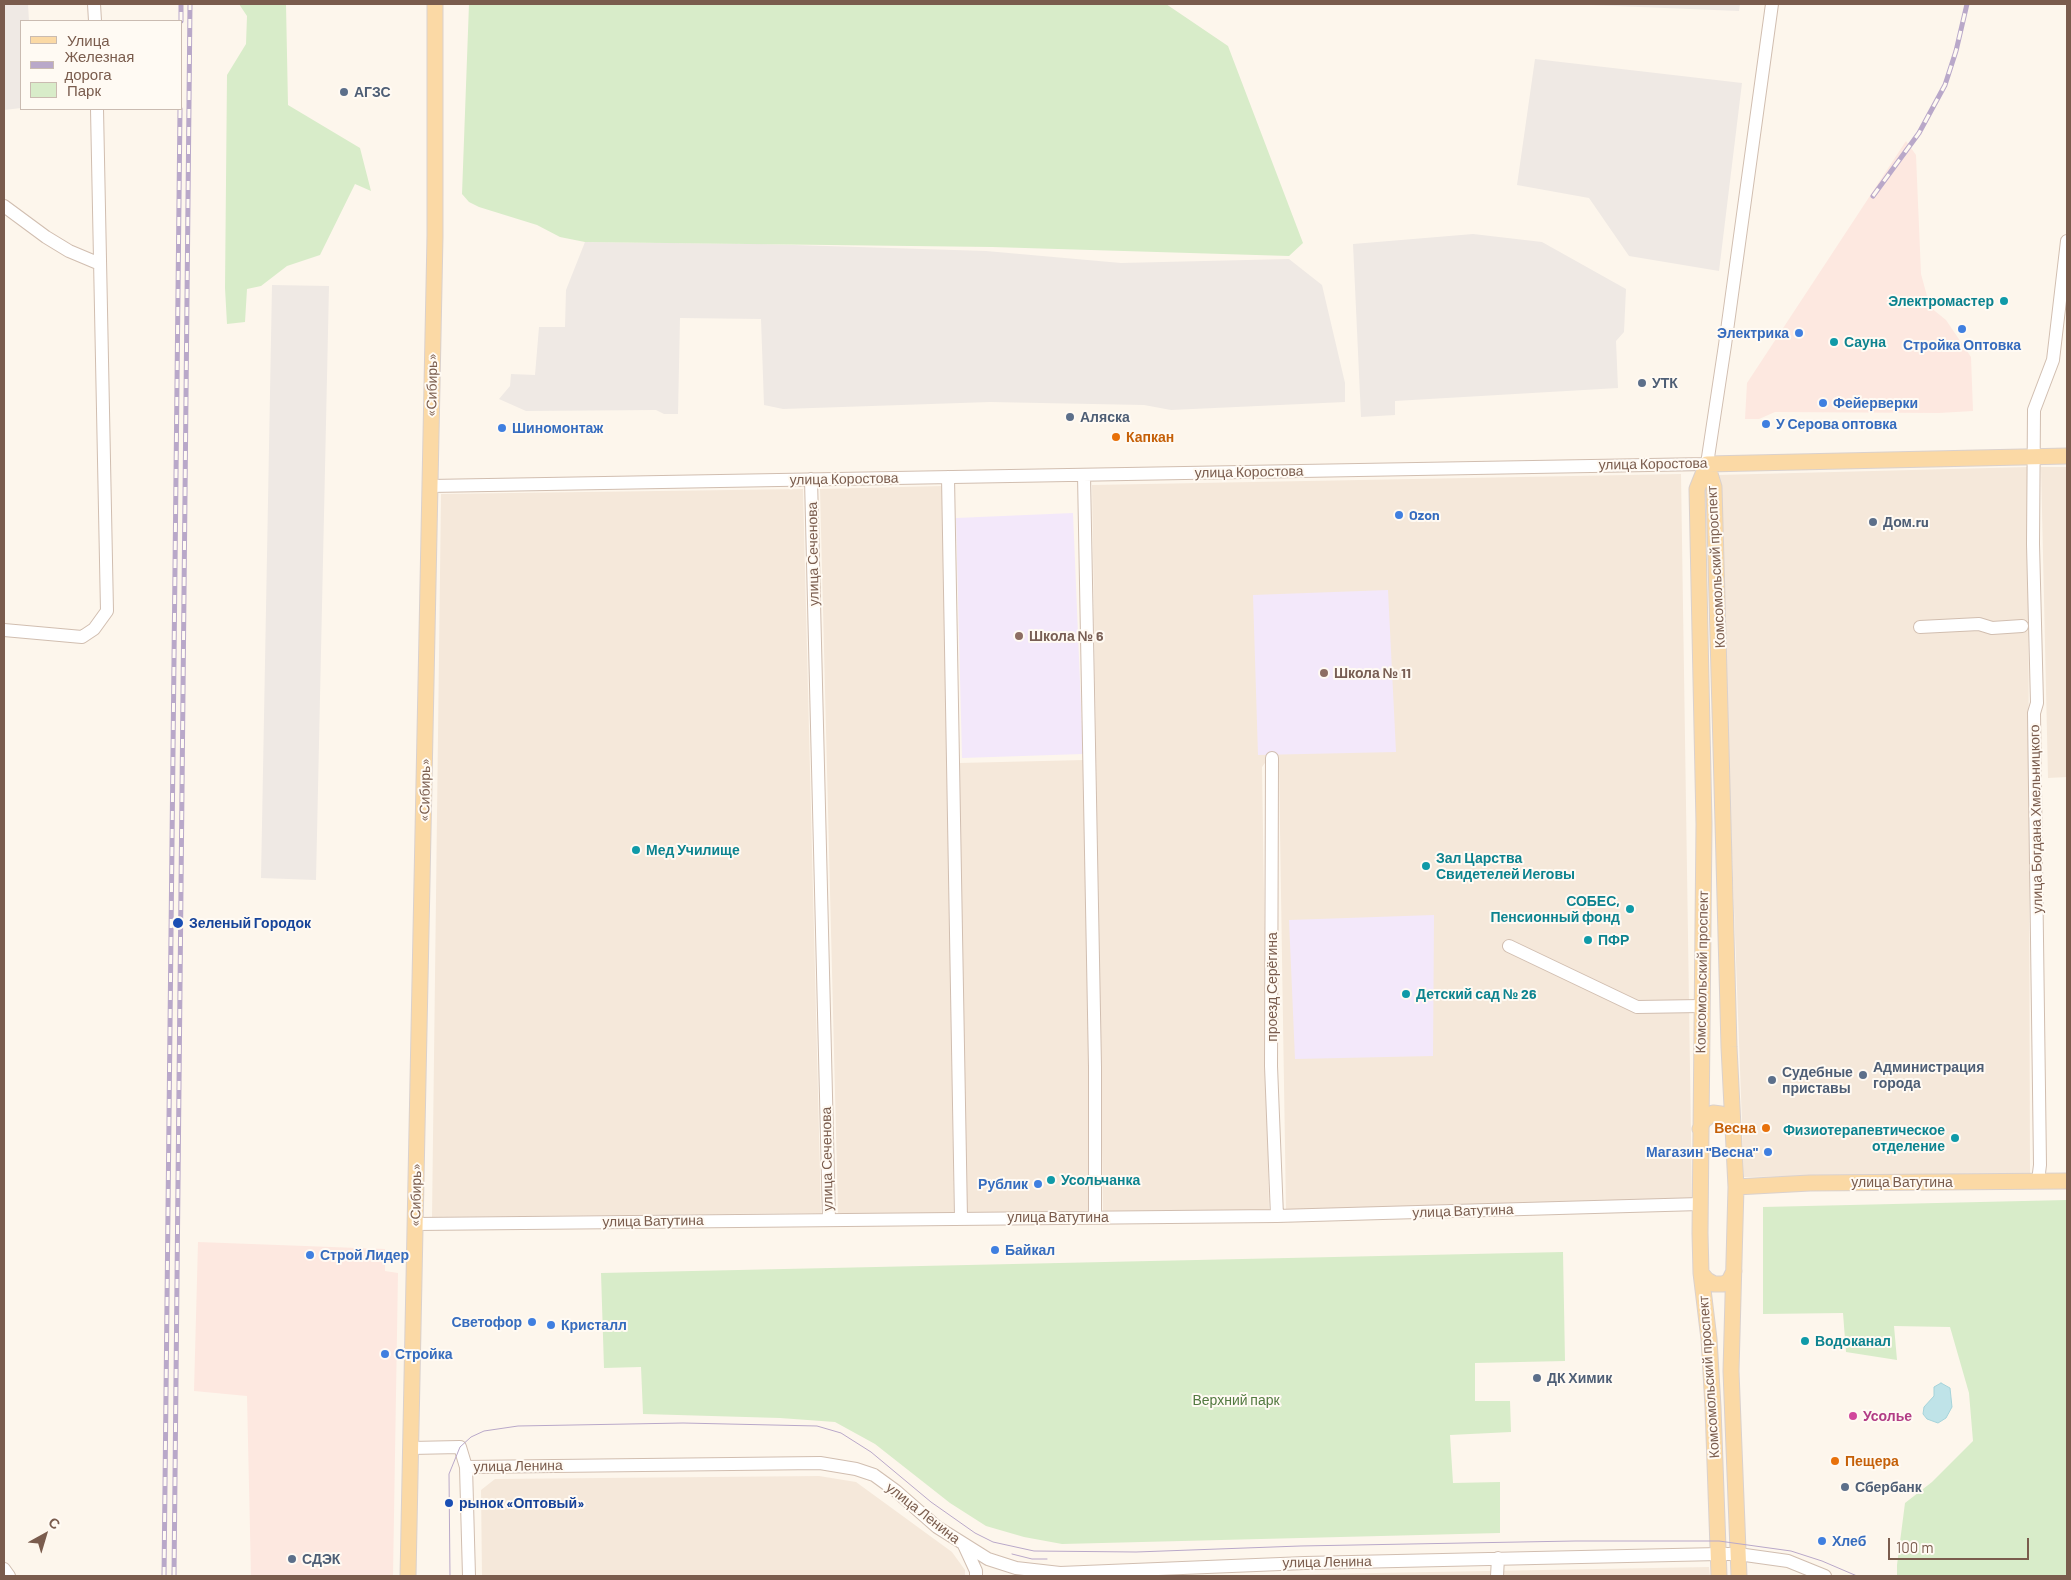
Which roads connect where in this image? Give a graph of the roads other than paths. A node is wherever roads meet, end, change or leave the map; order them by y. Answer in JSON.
{"nodes":[{"id":1,"x":94,"y":4,"type":"edge"},
{"id":2,"x":435,"y":4,"type":"edge"},
{"id":3,"x":1772,"y":4,"type":"edge"},
{"id":4,"x":95,"y":20,"type":"edge"},
{"id":5,"x":97,"y":110,"type":"edge"},
{"id":6,"x":4,"y":206,"type":"edge"},
{"id":7,"x":2067,"y":241,"type":"edge"},
{"id":8,"x":100,"y":264,"type":"junction"},
{"id":9,"x":2034,"y":456,"type":"junction"},
{"id":10,"x":2067,"y":456,"type":"edge"},
{"id":11,"x":1707,"y":464,"type":"junction"},
{"id":12,"x":1084,"y":474,"type":"junction"},
{"id":13,"x":948,"y":477,"type":"junction"},
{"id":14,"x":811,"y":479,"type":"junction"},
{"id":15,"x":430,"y":486,"type":"junction"},
{"id":16,"x":2022,"y":626,"type":"dead end"},
{"id":17,"x":1920,"y":627,"type":"dead end"},
{"id":18,"x":4,"y":630,"type":"edge"},
{"id":19,"x":1272,"y":758,"type":"dead end"},
{"id":20,"x":1509,"y":946,"type":"dead end"},
{"id":21,"x":1701,"y":1006,"type":"dead end"},
{"id":22,"x":1700,"y":1129,"type":"junction"},
{"id":23,"x":1733,"y":1130,"type":"junction"},
{"id":24,"x":2038,"y":1181,"type":"junction"},
{"id":25,"x":2067,"y":1181,"type":"edge"},
{"id":26,"x":1736,"y":1187,"type":"junction"},
{"id":27,"x":1700,"y":1204,"type":"junction"},
{"id":28,"x":1277,"y":1216,"type":"junction"},
{"id":29,"x":1095,"y":1217,"type":"junction"},
{"id":30,"x":961,"y":1218,"type":"junction"},
{"id":31,"x":828,"y":1220,"type":"junction"},
{"id":32,"x":415,"y":1224,"type":"junction"},
{"id":33,"x":1734,"y":1271,"type":"junction"},
{"id":34,"x":1701,"y":1273,"type":"junction"},
{"id":35,"x":410,"y":1448,"type":"junction"},
{"id":36,"x":466,"y":1467,"type":"junction"},
{"id":37,"x":964,"y":1545,"type":"junction"},
{"id":38,"x":1719,"y":1554,"type":"junction"},
{"id":39,"x":1738,"y":1554,"type":"junction"},
{"id":40,"x":1498,"y":1558,"type":"junction"},
{"id":41,"x":4,"y":1569,"type":"edge"},
{"id":42,"x":1255,"y":1570,"type":"edge"},
{"id":43,"x":1060,"y":1574,"type":"edge"},
{"id":44,"x":9,"y":1576,"type":"edge"},
{"id":45,"x":408,"y":1576,"type":"edge"},
{"id":46,"x":469,"y":1576,"type":"edge"},
{"id":47,"x":976,"y":1576,"type":"edge"},
{"id":48,"x":1498,"y":1576,"type":"edge"},
{"id":49,"x":1719,"y":1576,"type":"edge"},
{"id":50,"x":1739,"y":1576,"type":"edge"},
{"id":51,"x":1825,"y":1576,"type":"edge"}],
"edges":[{"from":1,"to":4,"type":"street"},
{"from":2,"to":15,"type":"main road","name":"«Сибирь»"},
{"from":3,"to":11,"type":"street"},
{"from":5,"to":8,"type":"street"},
{"from":6,"to":8,"type":"street"},
{"from":7,"to":9,"type":"street","name":"улица Богдана Хмельницкого"},
{"from":8,"to":18,"type":"street"},
{"from":9,"to":10,"type":"main road","name":"улица Коростова"},
{"from":9,"to":11,"type":"main road","name":"улица Коростова"},
{"from":9,"to":24,"type":"street","name":"улица Богдана Хмельницкого"},
{"from":11,"to":12,"type":"street","name":"улица Коростова"},
{"from":11,"to":22,"type":"main road","name":"Комсомольский проспект"},
{"from":11,"to":23,"type":"main road","name":"Комсомольский проспект"},
{"from":12,"to":13,"type":"street","name":"улица Коростова"},
{"from":12,"to":29,"type":"street"},
{"from":13,"to":14,"type":"street","name":"улица Коростова"},
{"from":13,"to":30,"type":"street"},
{"from":14,"to":15,"type":"street","name":"улица Коростова"},
{"from":14,"to":31,"type":"street","name":"улица Сеченова"},
{"from":15,"to":32,"type":"main road","name":"«Сибирь»"},
{"from":16,"to":17,"type":"street"},
{"from":19,"to":28,"type":"street","name":"проезд Серёгина"},
{"from":20,"to":21,"type":"street"},
{"from":22,"to":23,"type":"main road"},
{"from":22,"to":27,"type":"main road","name":"Комсомольский проспект"},
{"from":23,"to":26,"type":"main road","name":"Комсомольский проспект"},
{"from":24,"to":25,"type":"main road","name":"улица Ватутина"},
{"from":24,"to":26,"type":"main road","name":"улица Ватутина"},
{"from":26,"to":33,"type":"main road","name":"Комсомольский проспект"},
{"from":27,"to":28,"type":"street","name":"улица Ватутина"},
{"from":27,"to":34,"type":"main road","name":"Комсомольский проспект"},
{"from":28,"to":29,"type":"street","name":"улица Ватутина"},
{"from":29,"to":30,"type":"street","name":"улица Ватутина"},
{"from":30,"to":31,"type":"street","name":"улица Ватутина"},
{"from":31,"to":32,"type":"street","name":"улица Ватутина"},
{"from":32,"to":35,"type":"main road","name":"«Сибирь»"},
{"from":33,"to":34,"type":"main road"},
{"from":33,"to":39,"type":"main road","name":"Комсомольский проспект"},
{"from":34,"to":38,"type":"main road","name":"Комсомольский проспект"},
{"from":35,"to":36,"type":"street"},
{"from":35,"to":45,"type":"main road","name":"«Сибирь»"},
{"from":36,"to":37,"type":"street","name":"улица Ленина"},
{"from":36,"to":46,"type":"street"},
{"from":37,"to":43,"type":"street","name":"улица Ленина"},
{"from":37,"to":47,"type":"street"},
{"from":38,"to":39,"type":"street","name":"улица Ленина"},
{"from":38,"to":40,"type":"street","name":"улица Ленина"},
{"from":38,"to":49,"type":"main road","name":"Комсомольский проспект"},
{"from":39,"to":50,"type":"main road","name":"Комсомольский проспект"},
{"from":39,"to":51,"type":"street","name":"улица Ленина"},
{"from":40,"to":42,"type":"street","name":"улица Ленина"},
{"from":40,"to":48,"type":"street"},
{"from":41,"to":44,"type":"street"},
{"from":42,"to":43,"type":"street","name":"улица Ленина"}]}
